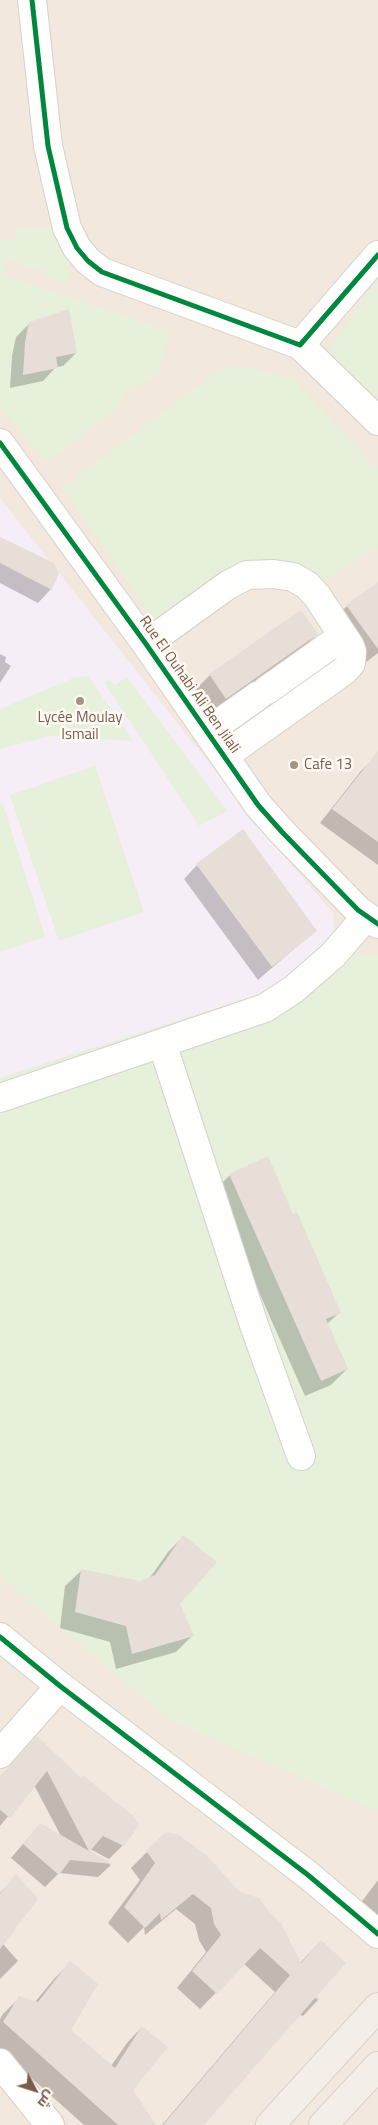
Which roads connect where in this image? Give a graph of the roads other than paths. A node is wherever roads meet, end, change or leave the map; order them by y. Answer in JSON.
{"nodes":[{"id":1,"x":32,"y":0,"type":"edge"},
{"id":2,"x":378,"y":255,"type":"edge"},
{"id":3,"x":300,"y":345,"type":"junction"},
{"id":4,"x":378,"y":421,"type":"edge"},
{"id":5,"x":0,"y":443,"type":"edge"},
{"id":6,"x":344,"y":636,"type":"junction"},
{"id":7,"x":146,"y":644,"type":"junction"},
{"id":8,"x":207,"y":732,"type":"junction"},
{"id":9,"x":224,"y":756,"type":"junction"},
{"id":10,"x":372,"y":920,"type":"edge"},
{"id":11,"x":162,"y":1042,"type":"junction"},
{"id":12,"x":0,"y":1098,"type":"edge"},
{"id":13,"x":301,"y":1456,"type":"dead end"},
{"id":14,"x":0,"y":1637,"type":"edge"},
{"id":15,"x":60,"y":1686,"type":"junction"},
{"id":16,"x":0,"y":1754,"type":"edge"},
{"id":17,"x":378,"y":1934,"type":"edge"},
{"id":18,"x":378,"y":2007,"type":"edge"},
{"id":19,"x":0,"y":2064,"type":"edge"},
{"id":20,"x":378,"y":2066,"type":"edge"},
{"id":21,"x":50,"y":2125,"type":"edge"},
{"id":22,"x":270,"y":2125,"type":"edge"},
{"id":23,"x":323,"y":2125,"type":"edge"}],
"edges":[{"from":1,"to":3,"type":"street"},
{"from":2,"to":3,"type":"street"},
{"from":3,"to":4,"type":"street"},
{"from":5,"to":7,"type":"street","name":"Rue El Ouhabi Ali Ben Jilali"},
{"from":6,"to":7,"type":"street"},
{"from":6,"to":8,"type":"street"},
{"from":6,"to":9,"type":"street"},
{"from":7,"to":8,"type":"street","name":"Rue El Ouhabi Ali Ben Jilali"},
{"from":8,"to":9,"type":"street","name":"Rue El Ouhabi Ali Ben Jilali"},
{"from":9,"to":10,"type":"street","name":"Rue El Ouhabi Ali Ben Jilali"},
{"from":10,"to":11,"type":"street"},
{"from":11,"to":12,"type":"street"},
{"from":11,"to":13,"type":"street"},
{"from":14,"to":15,"type":"street"},
{"from":15,"to":16,"type":"street"},
{"from":15,"to":17,"type":"street"},
{"from":18,"to":22,"type":"main road"},
{"from":19,"to":21,"type":"street"},
{"from":20,"to":23,"type":"main road"}]}
